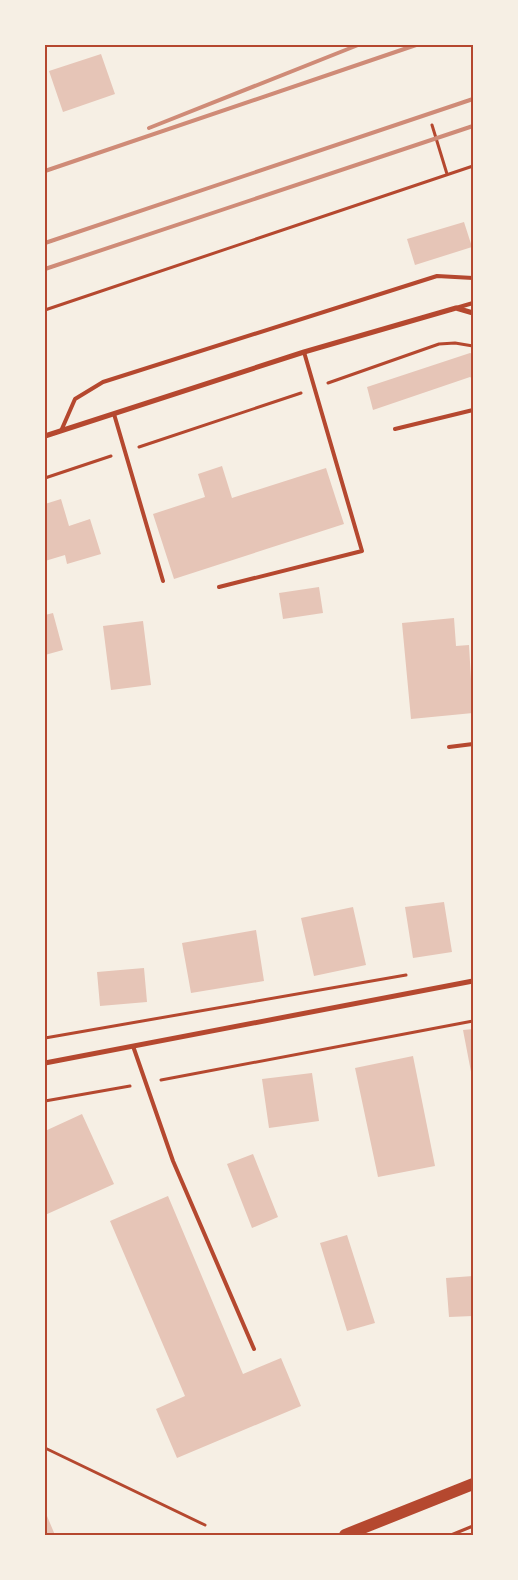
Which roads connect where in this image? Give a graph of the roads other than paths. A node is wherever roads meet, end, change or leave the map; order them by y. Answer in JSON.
{"nodes":[{"id":1,"x":473,"y":278,"type":"edge"},
{"id":2,"x":473,"y":303,"type":"edge"},
{"id":3,"x":456,"y":308,"type":"junction"},
{"id":4,"x":473,"y":313,"type":"edge"},
{"id":5,"x":304,"y":352,"type":"junction"},
{"id":6,"x":473,"y":410,"type":"edge"},
{"id":7,"x":114,"y":414,"type":"junction"},
{"id":8,"x":395,"y":429,"type":"dead end"},
{"id":9,"x":60,"y":431,"type":"junction"},
{"id":10,"x":45,"y":436,"type":"edge"},
{"id":11,"x":163,"y":581,"type":"dead end"},
{"id":12,"x":219,"y":588,"type":"dead end"},
{"id":13,"x":473,"y":744,"type":"edge"},
{"id":14,"x":449,"y":747,"type":"dead end"},
{"id":15,"x":473,"y":981,"type":"edge"},
{"id":16,"x":133,"y":1046,"type":"junction"},
{"id":17,"x":45,"y":1063,"type":"edge"},
{"id":18,"x":254,"y":1350,"type":"dead end"},
{"id":19,"x":473,"y":1484,"type":"edge"},
{"id":20,"x":345,"y":1535,"type":"edge"}],
"edges":[{"from":1,"to":9,"type":"lane"},
{"from":2,"to":3,"type":"lane"},
{"from":3,"to":4,"type":"street"},
{"from":3,"to":5,"type":"street"},
{"from":5,"to":7,"type":"street"},
{"from":5,"to":12,"type":"lane"},
{"from":6,"to":8,"type":"lane"},
{"from":7,"to":9,"type":"street"},
{"from":7,"to":11,"type":"lane"},
{"from":9,"to":10,"type":"street"},
{"from":13,"to":14,"type":"lane"},
{"from":15,"to":16,"type":"street"},
{"from":16,"to":17,"type":"street"},
{"from":16,"to":18,"type":"lane"},
{"from":19,"to":20,"type":"main road"}]}
